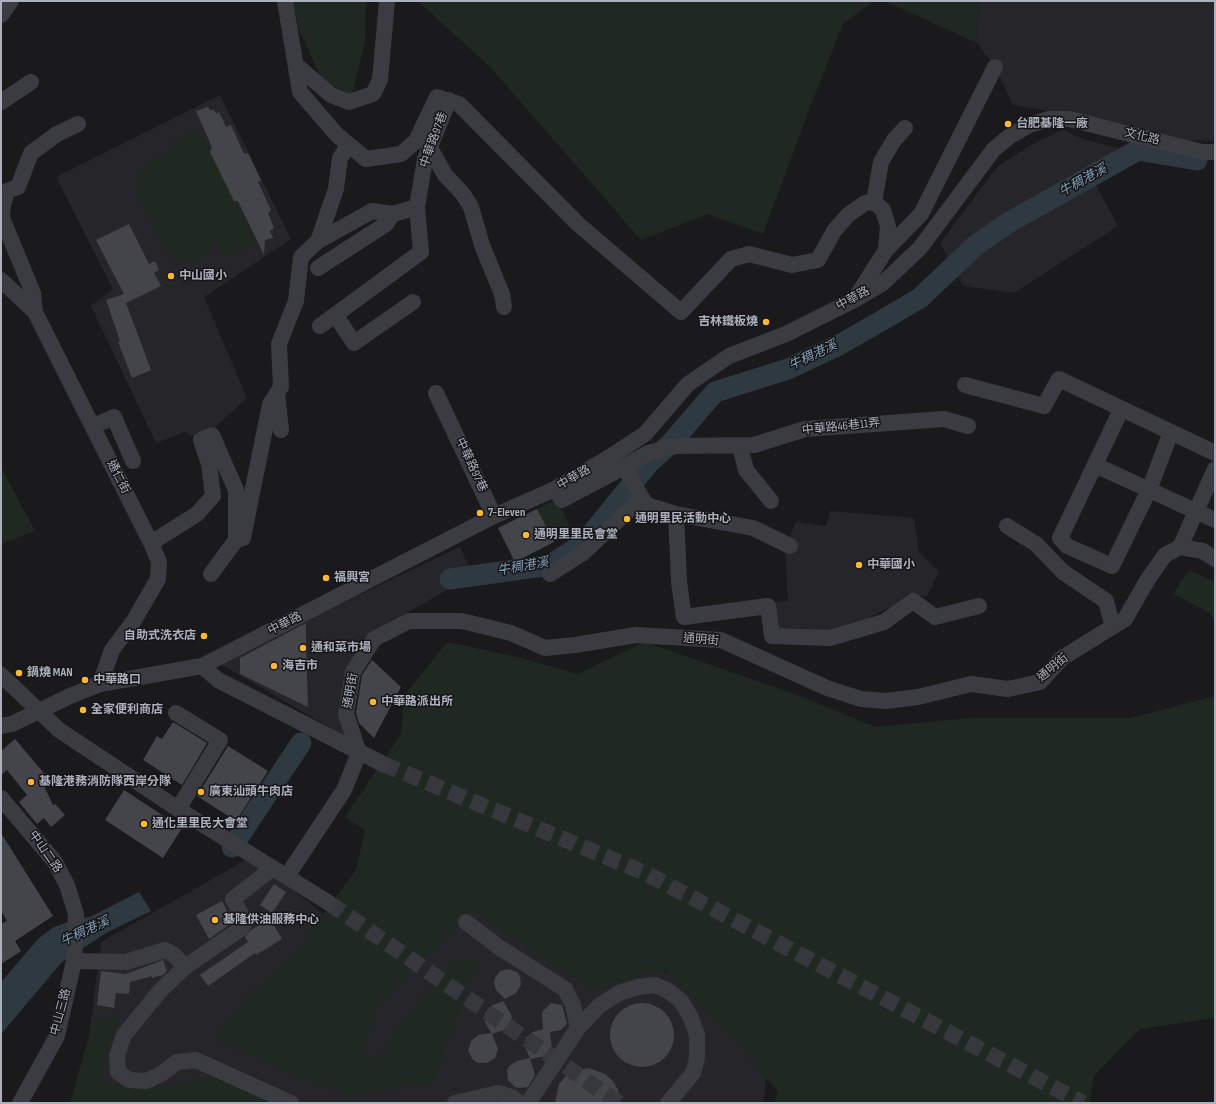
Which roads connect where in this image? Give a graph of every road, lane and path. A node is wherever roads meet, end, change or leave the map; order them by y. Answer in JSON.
{"nodes":[{"id":1,"x":11,"y":1,"type":"edge"},
{"id":2,"x":285,"y":1,"type":"edge"},
{"id":3,"x":387,"y":1,"type":"edge"},
{"id":4,"x":1,"y":15,"type":"edge"},
{"id":5,"x":296,"y":65,"type":"junction"},
{"id":6,"x":995,"y":67,"type":"dead end"},
{"id":7,"x":31,"y":82,"type":"dead end"},
{"id":8,"x":449,"y":100,"type":"junction"},
{"id":9,"x":1,"y":102,"type":"edge"},
{"id":10,"x":1069,"y":118,"type":"joint"},
{"id":11,"x":78,"y":124,"type":"dead end"},
{"id":12,"x":905,"y":128,"type":"dead end"},
{"id":13,"x":348,"y":146,"type":"junction"},
{"id":14,"x":430,"y":148,"type":"junction"},
{"id":15,"x":1215,"y":152,"type":"edge"},
{"id":16,"x":874,"y":202,"type":"junction"},
{"id":17,"x":417,"y":207,"type":"junction"},
{"id":18,"x":393,"y":214,"type":"junction"},
{"id":19,"x":318,"y":241,"type":"junction"},
{"id":20,"x":886,"y":250,"type":"junction"},
{"id":21,"x":318,"y":268,"type":"dead end"},
{"id":22,"x":1,"y":280,"type":"edge"},
{"id":23,"x":854,"y":300,"type":"junction"},
{"id":24,"x":413,"y":302,"type":"dead end"},
{"id":25,"x":504,"y":307,"type":"dead end"},
{"id":26,"x":36,"y":312,"type":"junction"},
{"id":27,"x":336,"y":316,"type":"junction"},
{"id":28,"x":320,"y":326,"type":"dead end"},
{"id":29,"x":965,"y":385,"type":"dead end"},
{"id":30,"x":277,"y":393,"type":"junction"},
{"id":31,"x":436,"y":394,"type":"dead end"},
{"id":32,"x":1121,"y":410,"type":"junction"},
{"id":33,"x":93,"y":426,"type":"junction"},
{"id":34,"x":968,"y":426,"type":"dead end"},
{"id":35,"x":281,"y":430,"type":"dead end"},
{"id":36,"x":1171,"y":432,"type":"junction"},
{"id":37,"x":740,"y":446,"type":"junction"},
{"id":38,"x":1215,"y":453,"type":"edge"},
{"id":39,"x":133,"y":461,"type":"dead end"},
{"id":40,"x":1095,"y":465,"type":"junction"},
{"id":41,"x":1215,"y":469,"type":"edge"},
{"id":42,"x":625,"y":470,"type":"junction"},
{"id":43,"x":555,"y":489,"type":"junction"},
{"id":44,"x":1149,"y":490,"type":"junction"},
{"id":45,"x":640,"y":497,"type":"junction"},
{"id":46,"x":771,"y":501,"type":"dead end"},
{"id":47,"x":1195,"y":510,"type":"junction"},
{"id":48,"x":676,"y":514,"type":"junction"},
{"id":49,"x":494,"y":516,"type":"junction"},
{"id":50,"x":1215,"y":520,"type":"edge"},
{"id":51,"x":1007,"y":526,"type":"dead end"},
{"id":52,"x":236,"y":540,"type":"junction"},
{"id":53,"x":151,"y":543,"type":"junction"},
{"id":54,"x":790,"y":546,"type":"dead end"},
{"id":55,"x":1180,"y":547,"type":"junction"},
{"id":56,"x":1215,"y":558,"type":"edge"},
{"id":57,"x":211,"y":574,"type":"dead end"},
{"id":58,"x":550,"y":574,"type":"dead end"},
{"id":59,"x":979,"y":606,"type":"dead end"},
{"id":60,"x":1119,"y":623,"type":"junction"},
{"id":61,"x":202,"y":666,"type":"junction"},
{"id":62,"x":1,"y":675,"type":"edge"},
{"id":63,"x":100,"y":684,"type":"junction"},
{"id":64,"x":40,"y":711,"type":"junction"},
{"id":65,"x":176,"y":713,"type":"dead end"},
{"id":66,"x":1,"y":726,"type":"edge"},
{"id":67,"x":359,"y":753,"type":"junction"},
{"id":68,"x":383,"y":764,"type":"tunnel mouth"},
{"id":69,"x":1,"y":798,"type":"edge"},
{"id":70,"x":178,"y":808,"type":"junction"},
{"id":71,"x":273,"y":868,"type":"junction"},
{"id":72,"x":287,"y":876,"type":"junction"},
{"id":73,"x":329,"y":903,"type":"tunnel mouth"},
{"id":74,"x":76,"y":914,"type":"joint"},
{"id":75,"x":466,"y":922,"type":"dead end"},
{"id":76,"x":74,"y":958,"type":"junction"},
{"id":77,"x":185,"y":967,"type":"junction"},
{"id":78,"x":578,"y":1028,"type":"junction"},
{"id":79,"x":20,"y":1103,"type":"edge"},
{"id":80,"x":290,"y":1103,"type":"edge"},
{"id":81,"x":455,"y":1103,"type":"edge"},
{"id":82,"x":519,"y":1103,"type":"edge"},
{"id":83,"x":528,"y":1103,"type":"edge"},
{"id":84,"x":668,"y":1103,"type":"edge"}],
"edges":[{"from":1,"to":4,"type":"street"},
{"from":2,"to":5,"type":"street"},
{"from":3,"to":5,"type":"street"},
{"from":5,"to":13,"type":"street"},
{"from":6,"to":20,"type":"street"},
{"from":7,"to":9,"type":"street"},
{"from":8,"to":13,"type":"street"},
{"from":8,"to":14,"type":"street","name":"中華路97巷"},
{"from":8,"to":16,"type":"street"},
{"from":10,"to":15,"type":"street","name":"文化路"},
{"from":10,"to":23,"type":"street","name":"中華路"},
{"from":11,"to":26,"type":"street"},
{"from":12,"to":16,"type":"street"},
{"from":13,"to":19,"type":"street"},
{"from":14,"to":17,"type":"street","name":"中華路97巷"},
{"from":14,"to":25,"type":"street"},
{"from":16,"to":20,"type":"street"},
{"from":17,"to":18,"type":"street"},
{"from":17,"to":27,"type":"street","name":"中華路97巷"},
{"from":18,"to":19,"type":"street"},
{"from":18,"to":21,"type":"street"},
{"from":19,"to":30,"type":"street"},
{"from":20,"to":23,"type":"street"},
{"from":22,"to":26,"type":"street","name":"通仁街"},
{"from":23,"to":43,"type":"street","name":"中華路"},
{"from":24,"to":27,"type":"street"},
{"from":26,"to":33,"type":"street","name":"通仁街"},
{"from":27,"to":28,"type":"street"},
{"from":29,"to":32,"type":"street"},
{"from":30,"to":35,"type":"street"},
{"from":30,"to":52,"type":"street"},
{"from":31,"to":49,"type":"street","name":"中華路97巷"},
{"from":32,"to":36,"type":"street"},
{"from":32,"to":40,"type":"street"},
{"from":33,"to":39,"type":"street"},
{"from":33,"to":53,"type":"street","name":"通仁街"},
{"from":34,"to":37,"type":"street","name":"中華路46巷11弄"},
{"from":36,"to":38,"type":"street"},
{"from":36,"to":44,"type":"street"},
{"from":37,"to":42,"type":"street","name":"中華路46巷11弄"},
{"from":37,"to":46,"type":"street"},
{"from":40,"to":44,"type":"street"},
{"from":40,"to":44,"type":"street"},
{"from":41,"to":47,"type":"street"},
{"from":42,"to":43,"type":"street","name":"中華路46巷11弄"},
{"from":42,"to":45,"type":"street"},
{"from":43,"to":49,"type":"street","name":"中華路"},
{"from":44,"to":47,"type":"street"},
{"from":45,"to":48,"type":"street"},
{"from":45,"to":58,"type":"street"},
{"from":47,"to":50,"type":"street"},
{"from":47,"to":55,"type":"street"},
{"from":48,"to":54,"type":"street"},
{"from":48,"to":59,"type":"street"},
{"from":49,"to":61,"type":"street","name":"中華路"},
{"from":51,"to":60,"type":"street"},
{"from":52,"to":53,"type":"street"},
{"from":52,"to":57,"type":"street"},
{"from":53,"to":63,"type":"street","name":"通仁街"},
{"from":55,"to":56,"type":"street"},
{"from":55,"to":60,"type":"street"},
{"from":60,"to":67,"type":"street","name":"通明街"},
{"from":61,"to":63,"type":"street","name":"中華路"},
{"from":61,"to":67,"type":"street"},
{"from":62,"to":64,"type":"street"},
{"from":63,"to":64,"type":"street","name":"中華路"},
{"from":64,"to":66,"type":"street","name":"中華路"},
{"from":64,"to":70,"type":"street"},
{"from":65,"to":70,"type":"street"},
{"from":67,"to":68,"type":"street"},
{"from":67,"to":72,"type":"street"},
{"from":69,"to":74,"type":"street","name":"中山二路"},
{"from":70,"to":71,"type":"street"},
{"from":71,"to":72,"type":"street"},
{"from":71,"to":77,"type":"street"},
{"from":72,"to":73,"type":"street"},
{"from":74,"to":76,"type":"street","name":"中山三路"},
{"from":75,"to":78,"type":"street"},
{"from":76,"to":77,"type":"street"},
{"from":76,"to":79,"type":"street","name":"中山三路"},
{"from":77,"to":80,"type":"street"},
{"from":78,"to":83,"type":"street"},
{"from":78,"to":84,"type":"street"},
{"from":81,"to":82,"type":"street"}]}
